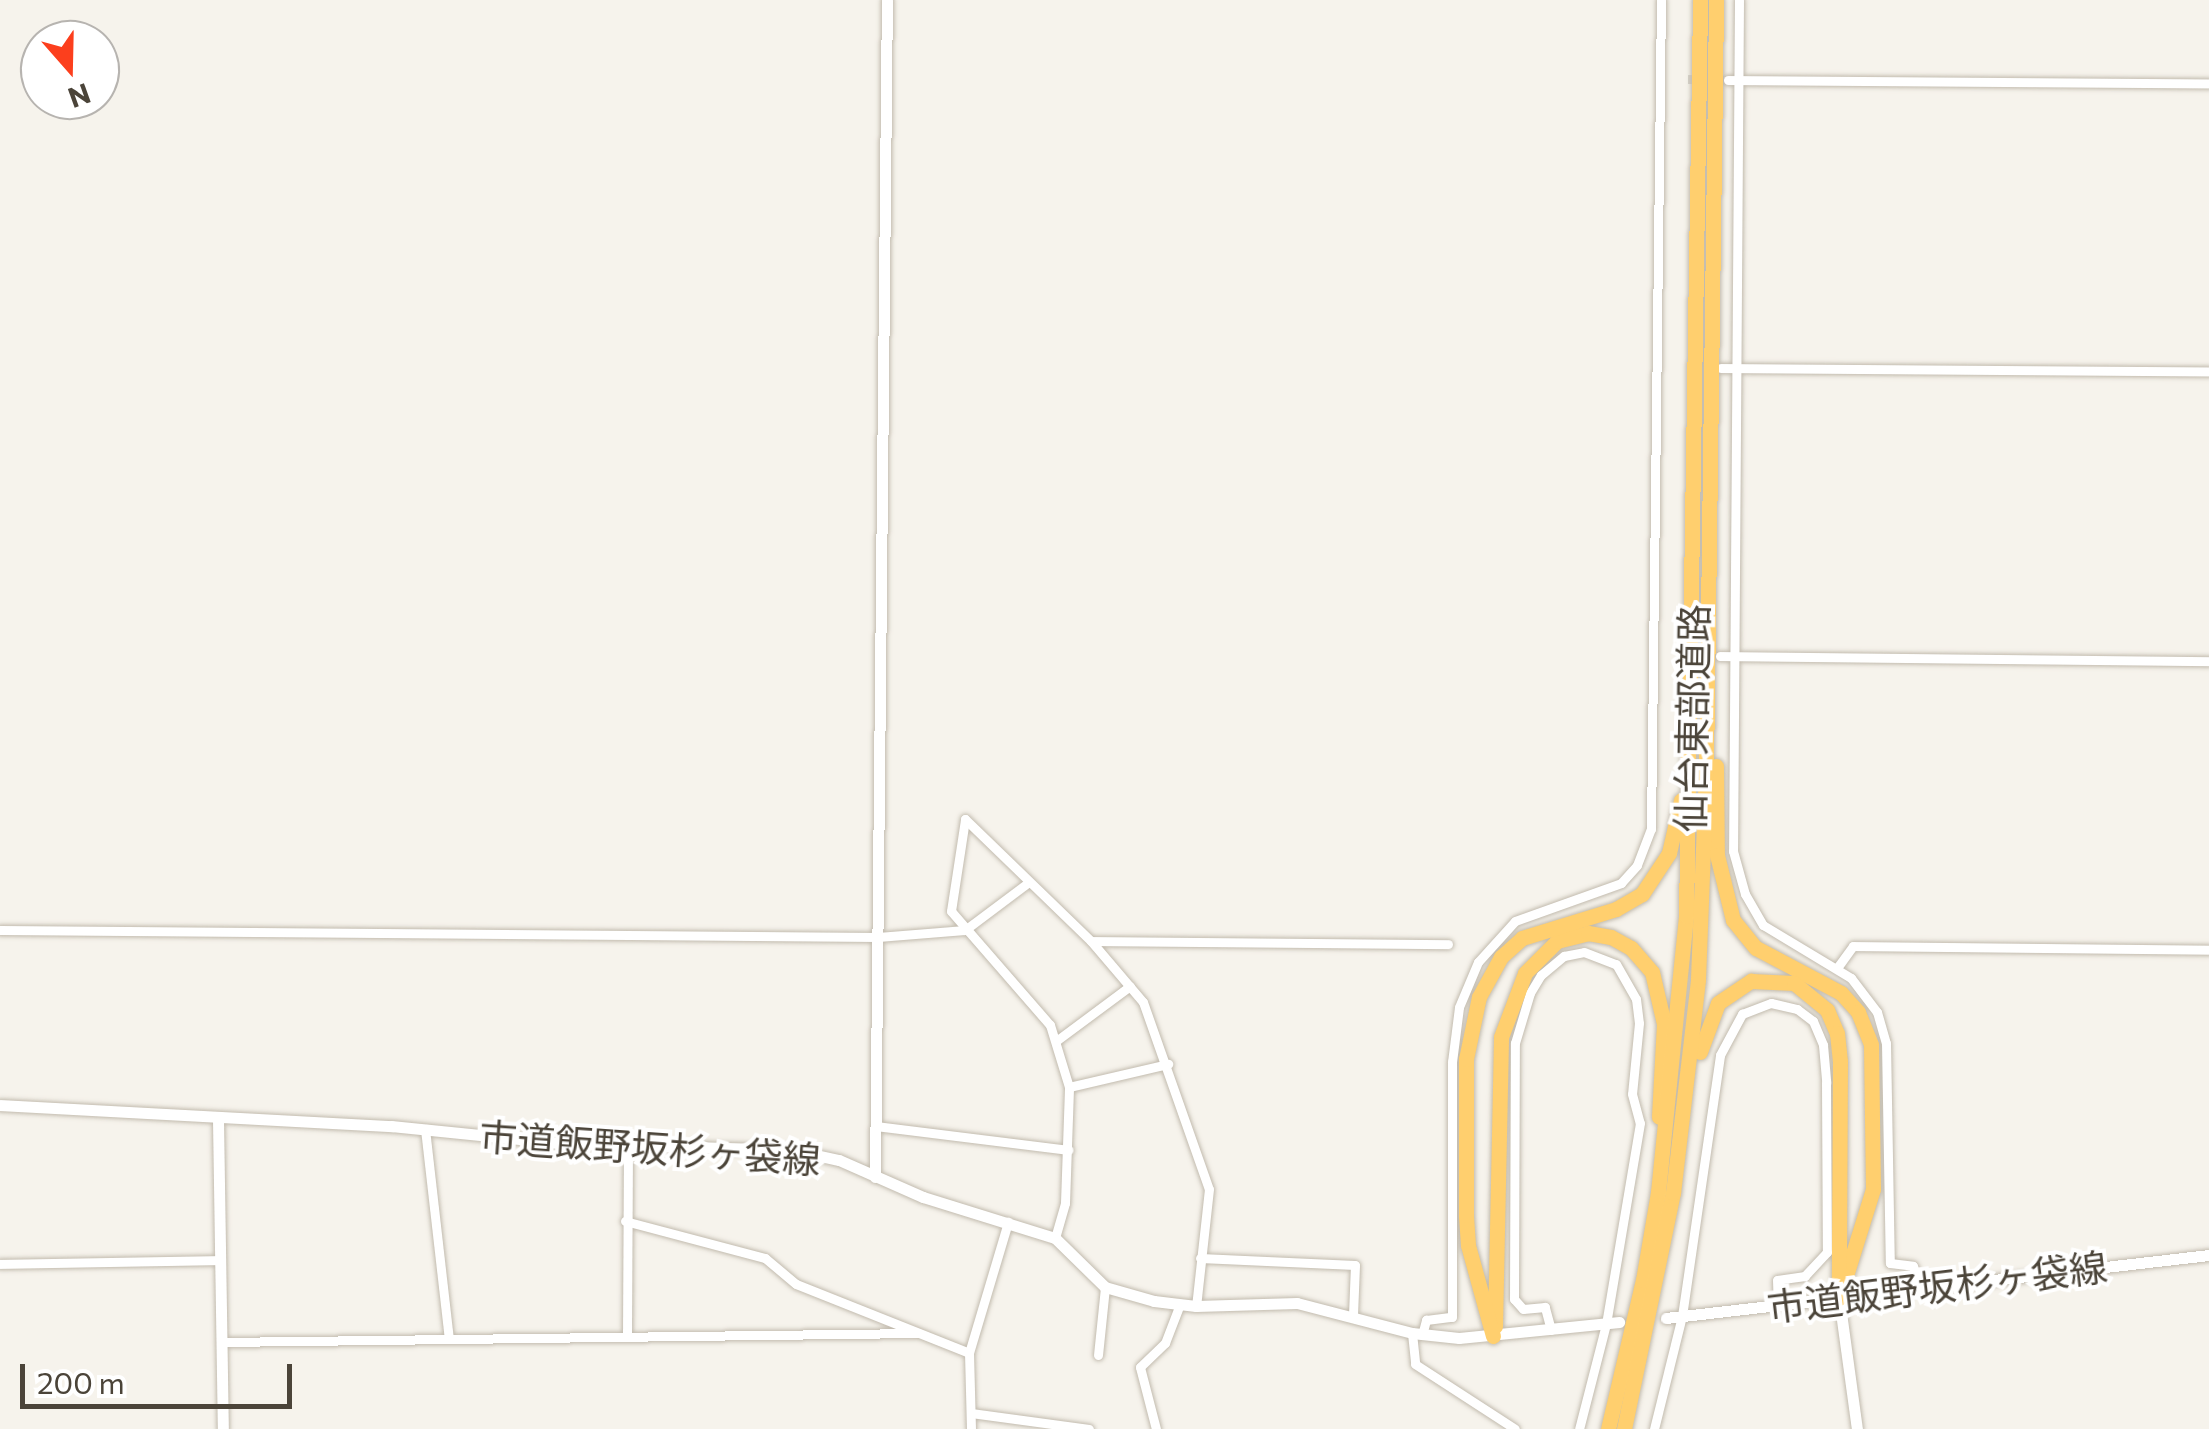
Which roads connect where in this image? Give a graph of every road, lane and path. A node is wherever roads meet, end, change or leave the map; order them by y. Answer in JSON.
{"nodes":[{"id":1,"x":886,"y":0,"type":"edge"},
{"id":2,"x":1661,"y":0,"type":"edge"},
{"id":3,"x":1700,"y":0,"type":"edge"},
{"id":4,"x":1716,"y":0,"type":"edge"},
{"id":5,"x":1739,"y":0,"type":"edge"},
{"id":6,"x":1733,"y":80,"type":"junction"},
{"id":7,"x":2209,"y":83,"type":"edge"},
{"id":8,"x":1721,"y":368,"type":"dead end"},
{"id":9,"x":1734,"y":368,"type":"junction"},
{"id":10,"x":2209,"y":372,"type":"edge"},
{"id":11,"x":1701,"y":608,"type":"junction"},
{"id":12,"x":1720,"y":656,"type":"dead end"},
{"id":13,"x":1733,"y":657,"type":"junction"},
{"id":14,"x":2209,"y":661,"type":"edge"},
{"id":15,"x":1029,"y":882,"type":"junction"},
{"id":16,"x":0,"y":930,"type":"edge"},
{"id":17,"x":965,"y":930,"type":"junction"},
{"id":18,"x":878,"y":937,"type":"junction"},
{"id":19,"x":1092,"y":941,"type":"junction"},
{"id":20,"x":1448,"y":944,"type":"dead end"},
{"id":21,"x":2209,"y":950,"type":"edge"},
{"id":22,"x":1837,"y":968,"type":"junction"},
{"id":23,"x":1130,"y":986,"type":"junction"},
{"id":24,"x":1056,"y":1042,"type":"junction"},
{"id":25,"x":1168,"y":1064,"type":"junction"},
{"id":26,"x":1069,"y":1087,"type":"junction"},
{"id":27,"x":0,"y":1105,"type":"edge"},
{"id":28,"x":218,"y":1120,"type":"junction"},
{"id":29,"x":876,"y":1126,"type":"junction"},
{"id":30,"x":425,"y":1129,"type":"junction"},
{"id":31,"x":628,"y":1144,"type":"junction"},
{"id":32,"x":1069,"y":1150,"type":"junction"},
{"id":33,"x":876,"y":1176,"type":"junction"},
{"id":34,"x":625,"y":1221,"type":"junction"},
{"id":35,"x":1008,"y":1222,"type":"junction"},
{"id":36,"x":1055,"y":1238,"type":"junction"},
{"id":37,"x":2209,"y":1254,"type":"edge"},
{"id":38,"x":1200,"y":1258,"type":"junction"},
{"id":39,"x":220,"y":1260,"type":"junction"},
{"id":40,"x":0,"y":1264,"type":"edge"},
{"id":41,"x":1660,"y":1266,"type":"junction"},
{"id":42,"x":1643,"y":1280,"type":"junction"},
{"id":43,"x":1106,"y":1287,"type":"junction"},
{"id":44,"x":1921,"y":1288,"type":"junction"},
{"id":45,"x":1839,"y":1298,"type":"junction"},
{"id":46,"x":1180,"y":1304,"type":"junction"},
{"id":47,"x":1778,"y":1305,"type":"junction"},
{"id":48,"x":1196,"y":1306,"type":"junction"},
{"id":49,"x":1353,"y":1314,"type":"junction"},
{"id":50,"x":1682,"y":1316,"type":"junction"},
{"id":51,"x":1666,"y":1318,"type":"dead end"},
{"id":52,"x":1612,"y":1322,"type":"junction"},
{"id":53,"x":1550,"y":1330,"type":"junction"},
{"id":54,"x":918,"y":1333,"type":"junction"},
{"id":55,"x":1417,"y":1334,"type":"junction"},
{"id":56,"x":1494,"y":1336,"type":"junction"},
{"id":57,"x":627,"y":1337,"type":"junction"},
{"id":58,"x":449,"y":1339,"type":"junction"},
{"id":59,"x":222,"y":1342,"type":"junction"},
{"id":60,"x":969,"y":1353,"type":"junction"},
{"id":61,"x":1098,"y":1355,"type":"dead end"},
{"id":62,"x":971,"y":1412,"type":"junction"},
{"id":63,"x":223,"y":1429,"type":"edge"},
{"id":64,"x":971,"y":1429,"type":"edge"},
{"id":65,"x":1089,"y":1429,"type":"edge"},
{"id":66,"x":1156,"y":1429,"type":"edge"},
{"id":67,"x":1515,"y":1429,"type":"edge"},
{"id":68,"x":1579,"y":1429,"type":"edge"},
{"id":69,"x":1608,"y":1429,"type":"edge"},
{"id":70,"x":1624,"y":1429,"type":"edge"},
{"id":71,"x":1654,"y":1429,"type":"edge"},
{"id":72,"x":1857,"y":1429,"type":"edge"}],
"edges":[{"from":1,"to":18,"type":"street"},
{"from":2,"to":55,"type":"street"},
{"from":3,"to":11,"type":"highway","name":"仙台東部道路"},
{"from":4,"to":11,"type":"highway","name":"仙台東部道路"},
{"from":5,"to":6,"type":"street"},
{"from":6,"to":7,"type":"street"},
{"from":6,"to":9,"type":"street"},
{"from":8,"to":9,"type":"street"},
{"from":9,"to":10,"type":"street"},
{"from":9,"to":13,"type":"street"},
{"from":11,"to":41,"type":"highway","name":"仙台東部道路"},
{"from":11,"to":42,"type":"highway","name":"仙台東部道路"},
{"from":11,"to":45,"type":"highway"},
{"from":11,"to":56,"type":"highway"},
{"from":12,"to":13,"type":"street"},
{"from":13,"to":14,"type":"street"},
{"from":13,"to":22,"type":"street"},
{"from":15,"to":17,"type":"street"},
{"from":15,"to":17,"type":"street"},
{"from":15,"to":19,"type":"street"},
{"from":16,"to":18,"type":"street"},
{"from":17,"to":18,"type":"street"},
{"from":17,"to":24,"type":"street"},
{"from":18,"to":29,"type":"street"},
{"from":19,"to":20,"type":"street"},
{"from":19,"to":23,"type":"street"},
{"from":21,"to":22,"type":"street"},
{"from":22,"to":44,"type":"street"},
{"from":23,"to":24,"type":"street"},
{"from":23,"to":25,"type":"street"},
{"from":24,"to":26,"type":"street"},
{"from":25,"to":26,"type":"street"},
{"from":25,"to":38,"type":"street"},
{"from":26,"to":32,"type":"street"},
{"from":27,"to":28,"type":"street","name":"市道飯野坂杉ヶ袋線"},
{"from":28,"to":30,"type":"street","name":"市道飯野坂杉ヶ袋線"},
{"from":28,"to":39,"type":"street"},
{"from":29,"to":32,"type":"street"},
{"from":29,"to":33,"type":"street"},
{"from":30,"to":31,"type":"street","name":"市道飯野坂杉ヶ袋線"},
{"from":30,"to":58,"type":"street"},
{"from":31,"to":33,"type":"street","name":"市道飯野坂杉ヶ袋線"},
{"from":31,"to":34,"type":"street"},
{"from":32,"to":36,"type":"street"},
{"from":33,"to":35,"type":"street","name":"市道飯野坂杉ヶ袋線"},
{"from":34,"to":54,"type":"street"},
{"from":34,"to":57,"type":"street"},
{"from":35,"to":36,"type":"street","name":"市道飯野坂杉ヶ袋線"},
{"from":35,"to":60,"type":"street"},
{"from":36,"to":43,"type":"street","name":"市道飯野坂杉ヶ袋線"},
{"from":37,"to":44,"type":"street","name":"市道飯野坂杉ヶ袋線"},
{"from":38,"to":48,"type":"street"},
{"from":38,"to":49,"type":"street"},
{"from":39,"to":40,"type":"street"},
{"from":39,"to":59,"type":"street"},
{"from":41,"to":45,"type":"highway"},
{"from":41,"to":70,"type":"highway","name":"仙台東部道路"},
{"from":42,"to":56,"type":"highway"},
{"from":42,"to":69,"type":"highway","name":"仙台東部道路"},
{"from":43,"to":46,"type":"street"},
{"from":43,"to":61,"type":"street"},
{"from":44,"to":45,"type":"street","name":"市道飯野坂杉ヶ袋線"},
{"from":45,"to":47,"type":"street","name":"市道飯野坂杉ヶ袋線"},
{"from":45,"to":72,"type":"street"},
{"from":46,"to":48,"type":"street"},
{"from":46,"to":66,"type":"street"},
{"from":47,"to":50,"type":"street","name":"市道飯野坂杉ヶ袋線"},
{"from":47,"to":50,"type":"street"},
{"from":48,"to":49,"type":"street"},
{"from":49,"to":55,"type":"street"},
{"from":50,"to":51,"type":"street","name":"市道飯野坂杉ヶ袋線"},
{"from":50,"to":71,"type":"street"},
{"from":52,"to":53,"type":"street"},
{"from":52,"to":53,"type":"street"},
{"from":52,"to":68,"type":"street"},
{"from":53,"to":56,"type":"street"},
{"from":54,"to":57,"type":"street"},
{"from":54,"to":60,"type":"street"},
{"from":55,"to":56,"type":"street"},
{"from":55,"to":67,"type":"street"},
{"from":57,"to":58,"type":"street"},
{"from":58,"to":59,"type":"street"},
{"from":59,"to":63,"type":"street"},
{"from":60,"to":62,"type":"street"},
{"from":62,"to":64,"type":"street"},
{"from":62,"to":65,"type":"street"}]}
